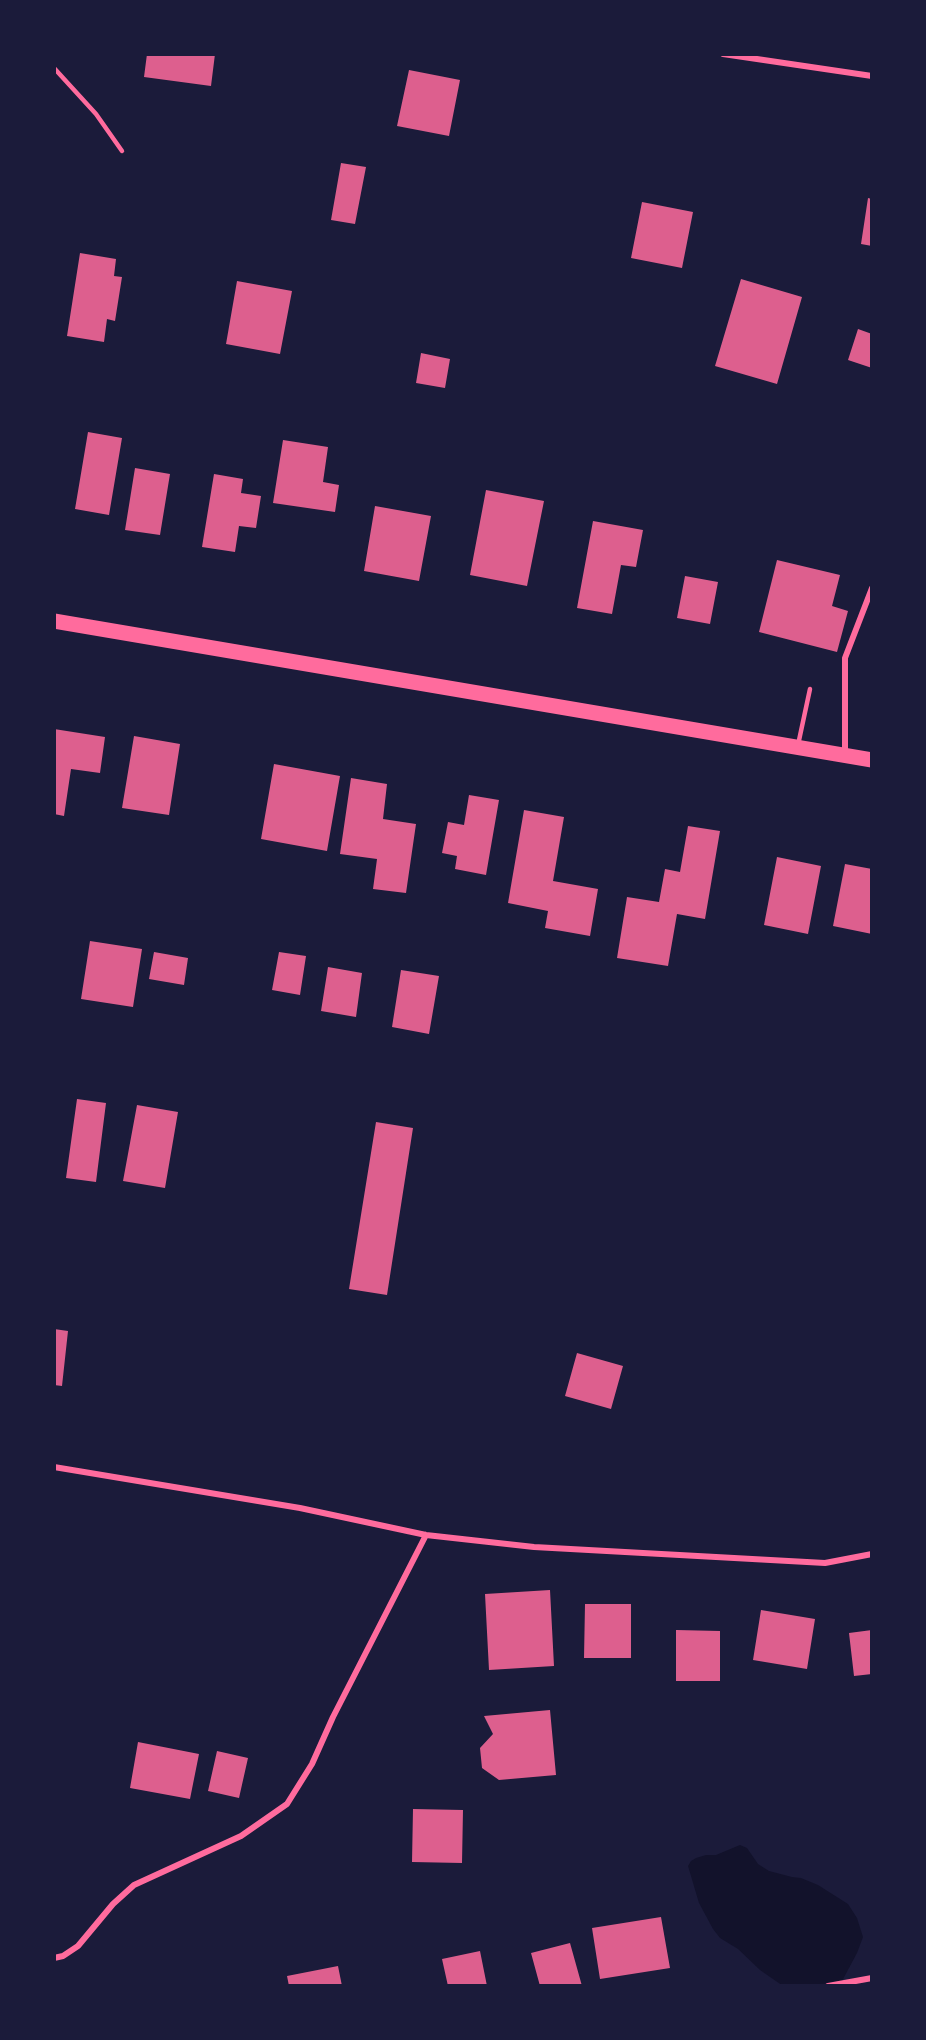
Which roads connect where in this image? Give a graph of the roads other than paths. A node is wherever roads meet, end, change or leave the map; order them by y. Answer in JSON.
{"nodes":[{"id":1,"x":723,"y":54,"type":"edge"},
{"id":2,"x":54,"y":68,"type":"edge"},
{"id":3,"x":872,"y":76,"type":"edge"},
{"id":4,"x":122,"y":151,"type":"dead end"},
{"id":5,"x":872,"y":588,"type":"edge"},
{"id":6,"x":54,"y":621,"type":"edge"},
{"id":7,"x":810,"y":689,"type":"dead end"},
{"id":8,"x":798,"y":747,"type":"junction"},
{"id":9,"x":845,"y":756,"type":"junction"},
{"id":10,"x":872,"y":760,"type":"edge"},
{"id":11,"x":54,"y":1467,"type":"edge"},
{"id":12,"x":426,"y":1535,"type":"junction"},
{"id":13,"x":872,"y":1554,"type":"edge"},
{"id":14,"x":54,"y":1958,"type":"edge"},
{"id":15,"x":872,"y":1978,"type":"edge"},
{"id":16,"x":828,"y":1986,"type":"edge"}],
"edges":[{"from":1,"to":3,"type":"street"},
{"from":2,"to":4,"type":"lane"},
{"from":5,"to":9,"type":"street"},
{"from":6,"to":8,"type":"main road"},
{"from":7,"to":8,"type":"lane"},
{"from":8,"to":9,"type":"main road"},
{"from":9,"to":10,"type":"main road"},
{"from":11,"to":12,"type":"street"},
{"from":12,"to":13,"type":"street"},
{"from":12,"to":14,"type":"street"},
{"from":15,"to":16,"type":"street"}]}
